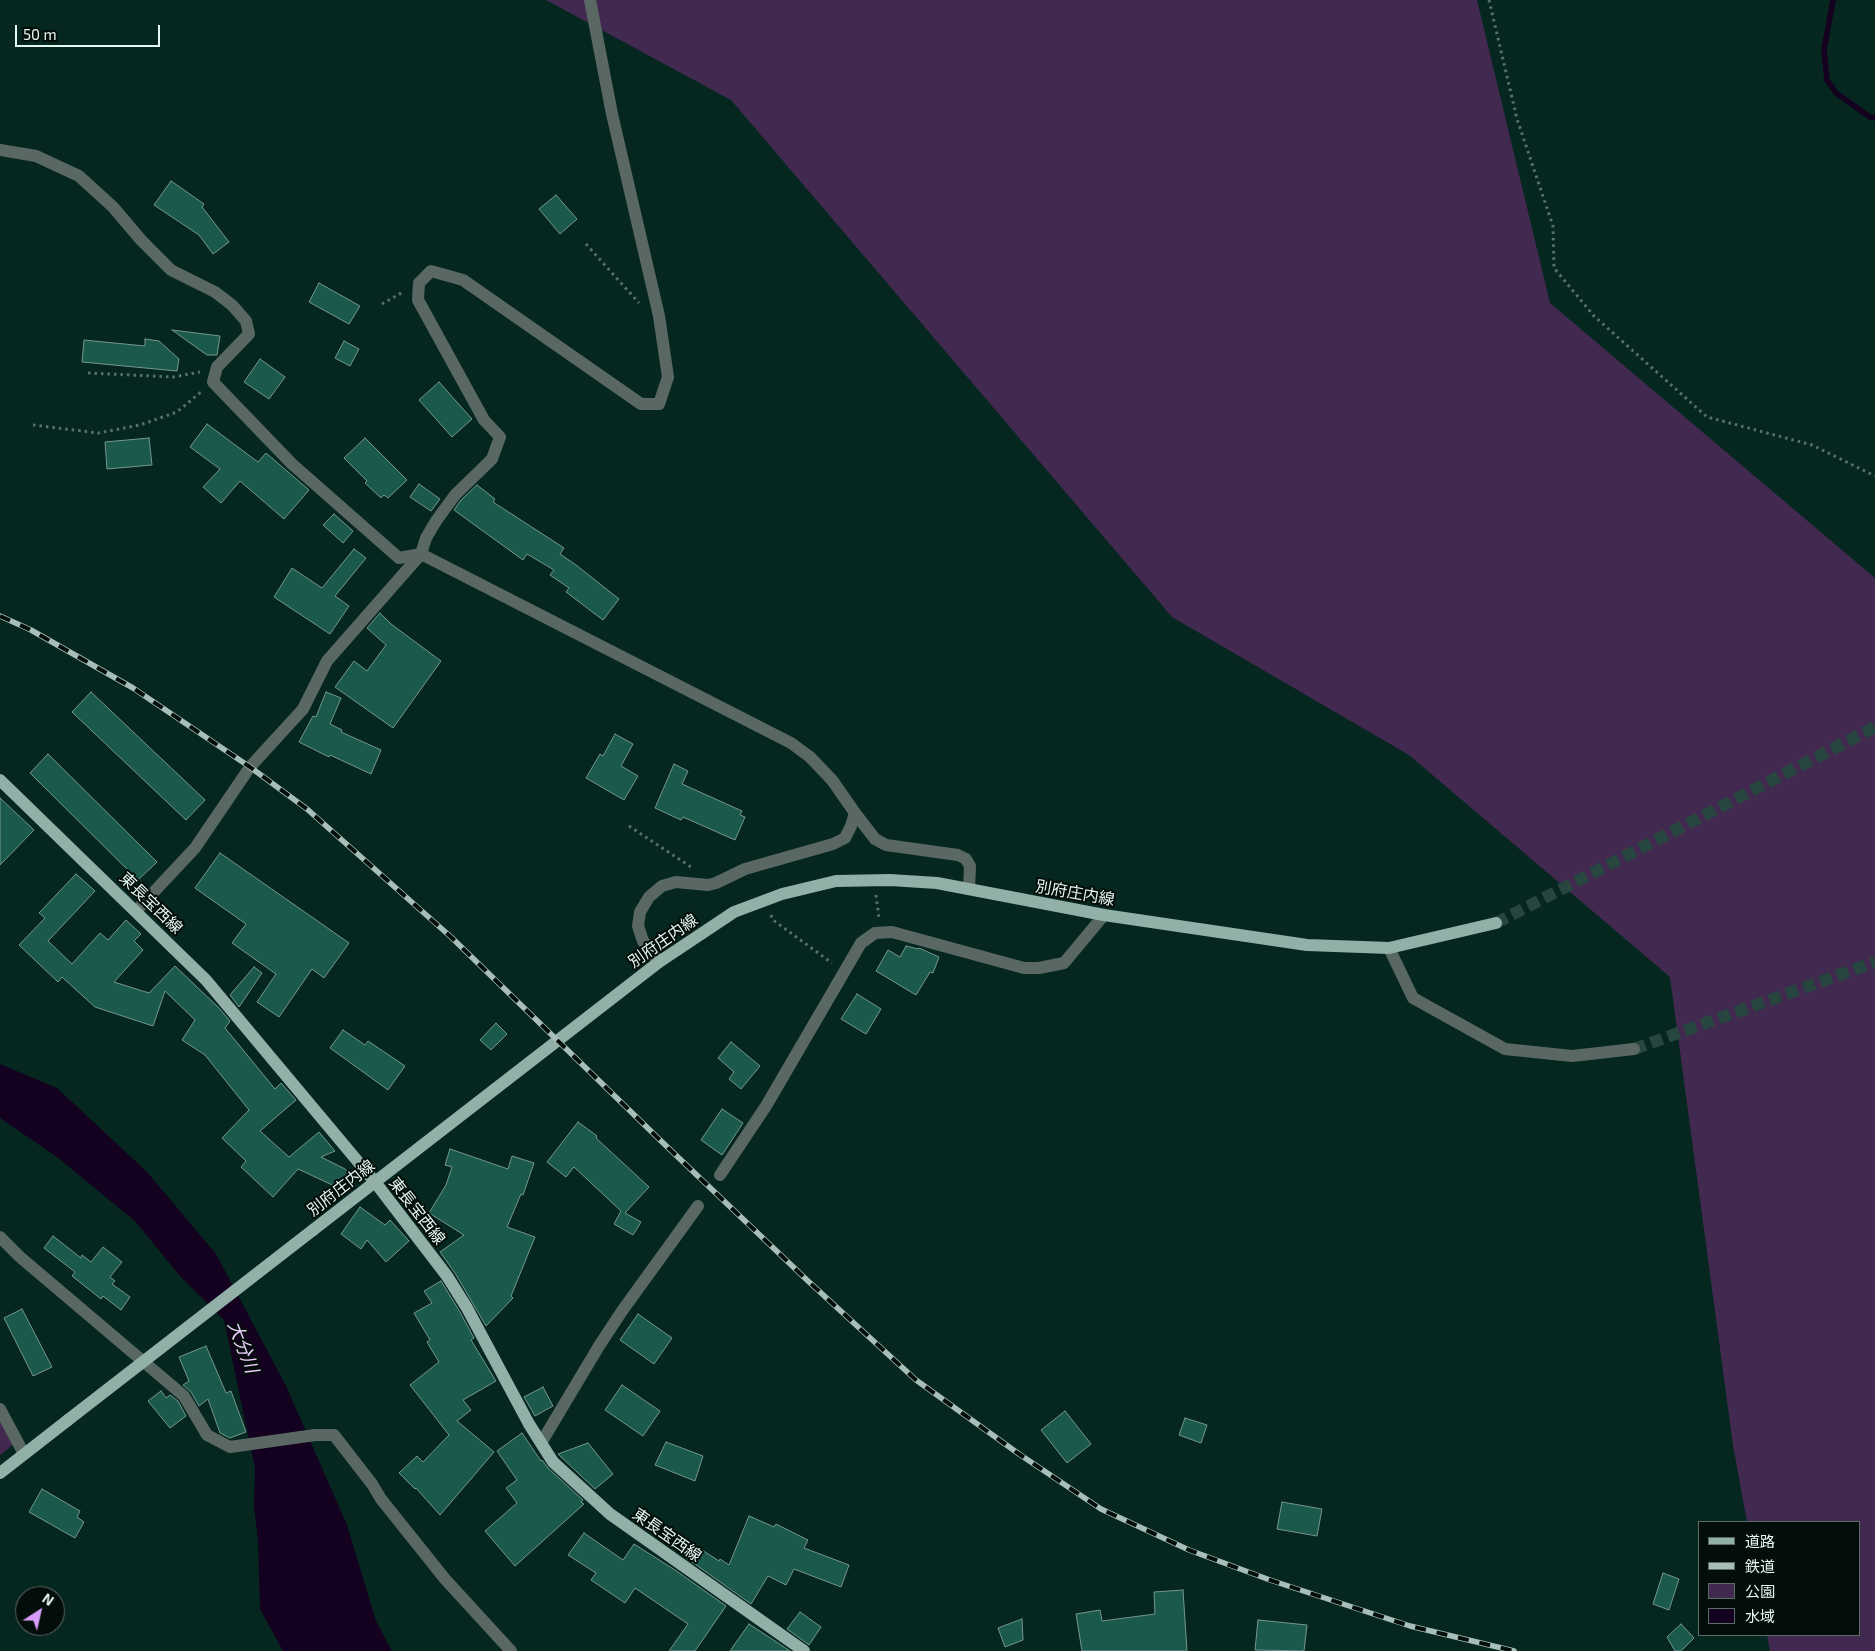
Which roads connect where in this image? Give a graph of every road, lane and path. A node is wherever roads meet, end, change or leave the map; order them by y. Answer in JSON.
{"nodes":[{"id":1,"x":590,"y":0,"type":"edge"},
{"id":2,"x":1488,"y":0,"type":"edge"},
{"id":3,"x":0,"y":150,"type":"edge"},
{"id":4,"x":586,"y":244,"type":"dead end"},
{"id":5,"x":419,"y":283,"type":"junction"},
{"id":6,"x":382,"y":304,"type":"dead end"},
{"id":7,"x":642,"y":307,"type":"dead end"},
{"id":8,"x":201,"y":371,"type":"dead end"},
{"id":9,"x":88,"y":373,"type":"dead end"},
{"id":10,"x":213,"y":382,"type":"junction"},
{"id":11,"x":32,"y":425,"type":"dead end"},
{"id":12,"x":1875,"y":476,"type":"edge"},
{"id":13,"x":421,"y":554,"type":"junction"},
{"id":14,"x":0,"y":780,"type":"edge"},
{"id":15,"x":855,"y":813,"type":"junction"},
{"id":16,"x":629,"y":826,"type":"dead end"},
{"id":17,"x":692,"y":868,"type":"dead end"},
{"id":18,"x":969,"y":890,"type":"junction"},
{"id":19,"x":876,"y":894,"type":"dead end"},
{"id":20,"x":764,"y":901,"type":"junction"},
{"id":21,"x":136,"y":911,"type":"junction"},
{"id":22,"x":1104,"y":915,"type":"junction"},
{"id":23,"x":1496,"y":924,"type":"tunnel mouth"},
{"id":24,"x":880,"y":933,"type":"junction"},
{"id":25,"x":1389,"y":948,"type":"junction"},
{"id":26,"x":659,"y":962,"type":"junction"},
{"id":27,"x":844,"y":972,"type":"junction"},
{"id":28,"x":1634,"y":1050,"type":"tunnel mouth"},
{"id":29,"x":720,"y":1175,"type":"dead end"},
{"id":30,"x":375,"y":1182,"type":"junction"},
{"id":31,"x":698,"y":1206,"type":"dead end"},
{"id":32,"x":0,"y":1237,"type":"edge"},
{"id":33,"x":0,"y":1409,"type":"edge"},
{"id":34,"x":541,"y":1443,"type":"junction"},
{"id":35,"x":24,"y":1454,"type":"junction"},
{"id":36,"x":0,"y":1473,"type":"edge"},
{"id":37,"x":511,"y":1651,"type":"edge"},
{"id":38,"x":804,"y":1651,"type":"edge"}],
"edges":[{"from":1,"to":5,"type":"street"},
{"from":2,"to":12,"type":"path"},
{"from":3,"to":10,"type":"street"},
{"from":4,"to":7,"type":"path"},
{"from":5,"to":6,"type":"path"},
{"from":5,"to":13,"type":"street"},
{"from":8,"to":9,"type":"path"},
{"from":10,"to":11,"type":"path"},
{"from":10,"to":13,"type":"street"},
{"from":13,"to":15,"type":"street"},
{"from":13,"to":21,"type":"street"},
{"from":14,"to":21,"type":"main road","name":"東長宝西線"},
{"from":15,"to":18,"type":"street"},
{"from":15,"to":26,"type":"street"},
{"from":16,"to":17,"type":"path"},
{"from":18,"to":20,"type":"main road","name":"別府庄内線"},
{"from":18,"to":22,"type":"main road","name":"別府庄内線"},
{"from":19,"to":24,"type":"path"},
{"from":20,"to":26,"type":"main road","name":"別府庄内線"},
{"from":20,"to":27,"type":"path"},
{"from":21,"to":30,"type":"main road","name":"東長宝西線"},
{"from":22,"to":24,"type":"street"},
{"from":22,"to":25,"type":"main road","name":"別府庄内線"},
{"from":23,"to":25,"type":"main road","name":"別府庄内線"},
{"from":24,"to":27,"type":"street"},
{"from":25,"to":28,"type":"street"},
{"from":26,"to":30,"type":"main road","name":"別府庄内線"},
{"from":27,"to":29,"type":"street"},
{"from":30,"to":34,"type":"main road","name":"東長宝西線"},
{"from":30,"to":35,"type":"main road","name":"別府庄内線","bridge":true},
{"from":31,"to":34,"type":"street"},
{"from":32,"to":37,"type":"street"},
{"from":33,"to":35,"type":"street"},
{"from":34,"to":38,"type":"main road","name":"東長宝西線"},
{"from":35,"to":36,"type":"main road","name":"別府庄内線"}]}
